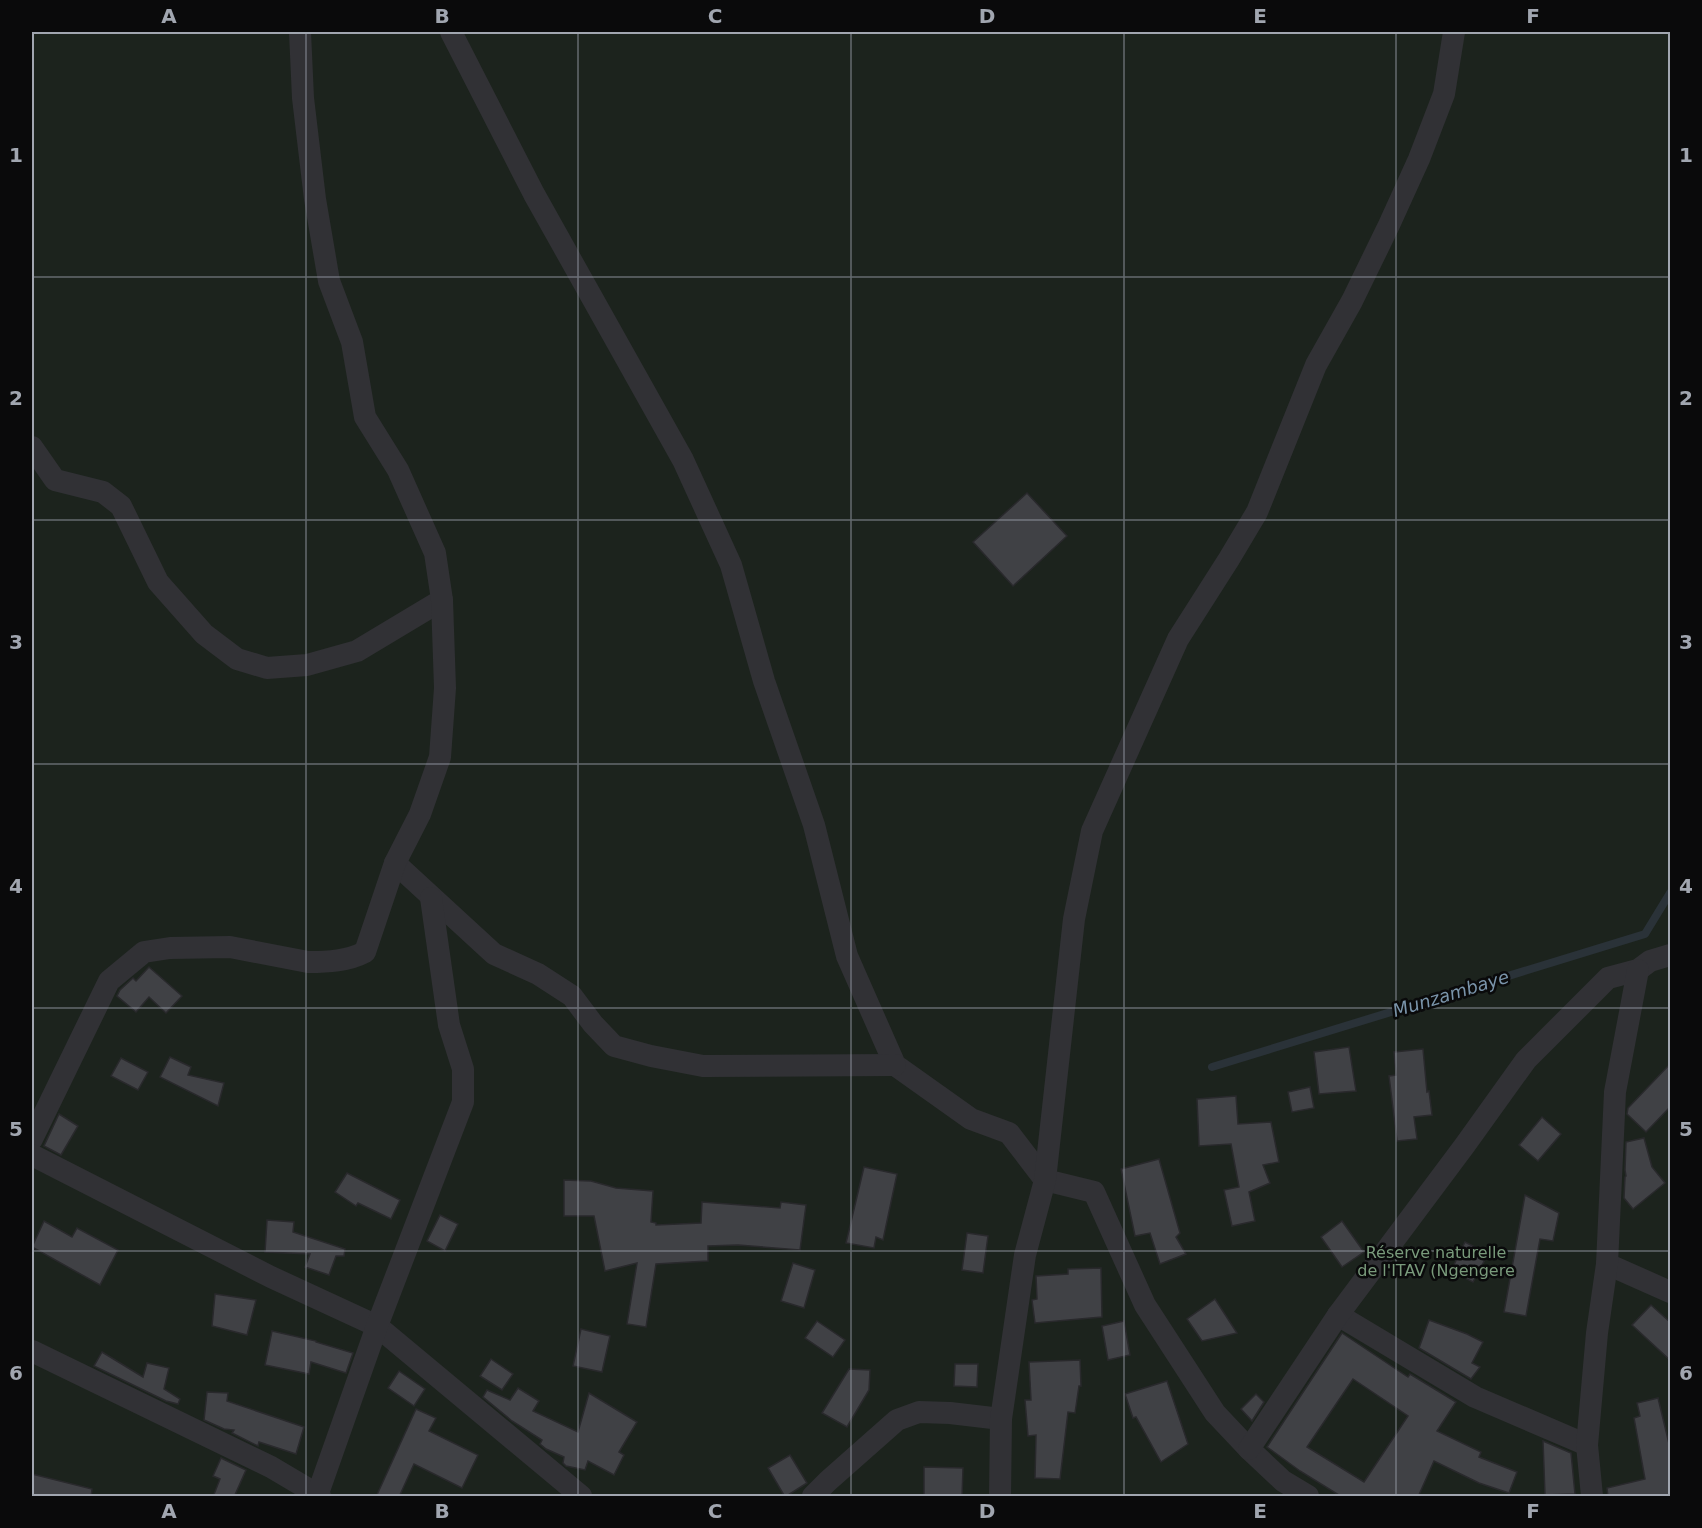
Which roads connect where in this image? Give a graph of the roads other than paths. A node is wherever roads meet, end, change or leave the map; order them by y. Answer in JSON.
{"nodes":[{"id":1,"x":300,"y":32,"type":"edge"},
{"id":2,"x":451,"y":32,"type":"edge"},
{"id":3,"x":1454,"y":32,"type":"edge"},
{"id":4,"x":32,"y":447,"type":"edge"},
{"id":5,"x":442,"y":600,"type":"junction"},
{"id":6,"x":395,"y":863,"type":"junction"},
{"id":7,"x":431,"y":898,"type":"junction"},
{"id":8,"x":1671,"y":955,"type":"edge"},
{"id":9,"x":1638,"y":970,"type":"junction"},
{"id":10,"x":895,"y":1065,"type":"junction"},
{"id":11,"x":32,"y":1139,"type":"edge"},
{"id":12,"x":32,"y":1155,"type":"edge"},
{"id":13,"x":1045,"y":1180,"type":"junction"},
{"id":14,"x":1607,"y":1264,"type":"junction"},
{"id":15,"x":1671,"y":1292,"type":"edge"},
{"id":16,"x":1338,"y":1315,"type":"junction"},
{"id":17,"x":377,"y":1326,"type":"junction"},
{"id":18,"x":32,"y":1351,"type":"edge"},
{"id":19,"x":1001,"y":1419,"type":"junction"},
{"id":20,"x":1587,"y":1445,"type":"junction"},
{"id":21,"x":1249,"y":1449,"type":"junction"},
{"id":22,"x":1276,"y":1489,"type":"edge"},
{"id":23,"x":318,"y":1496,"type":"edge"},
{"id":24,"x":581,"y":1497,"type":"edge"},
{"id":25,"x":813,"y":1497,"type":"edge"},
{"id":26,"x":1000,"y":1497,"type":"edge"},
{"id":27,"x":1308,"y":1497,"type":"edge"},
{"id":28,"x":1592,"y":1497,"type":"edge"}],
"edges":[{"from":1,"to":5,"type":"street"},
{"from":2,"to":10,"type":"street"},
{"from":3,"to":13,"type":"street"},
{"from":4,"to":5,"type":"street"},
{"from":5,"to":6,"type":"street"},
{"from":6,"to":7,"type":"street"},
{"from":6,"to":11,"type":"street"},
{"from":7,"to":10,"type":"street"},
{"from":7,"to":17,"type":"street"},
{"from":8,"to":9,"type":"street"},
{"from":9,"to":14,"type":"street"},
{"from":9,"to":16,"type":"street"},
{"from":10,"to":13,"type":"street"},
{"from":12,"to":17,"type":"street"},
{"from":13,"to":19,"type":"street"},
{"from":13,"to":21,"type":"street"},
{"from":14,"to":15,"type":"street"},
{"from":14,"to":20,"type":"street"},
{"from":16,"to":20,"type":"street"},
{"from":16,"to":21,"type":"street"},
{"from":17,"to":23,"type":"street"},
{"from":17,"to":24,"type":"street"},
{"from":18,"to":23,"type":"street"},
{"from":19,"to":25,"type":"street"},
{"from":19,"to":26,"type":"street"},
{"from":20,"to":28,"type":"street"},
{"from":21,"to":22,"type":"street"},
{"from":22,"to":27,"type":"street"}]}
